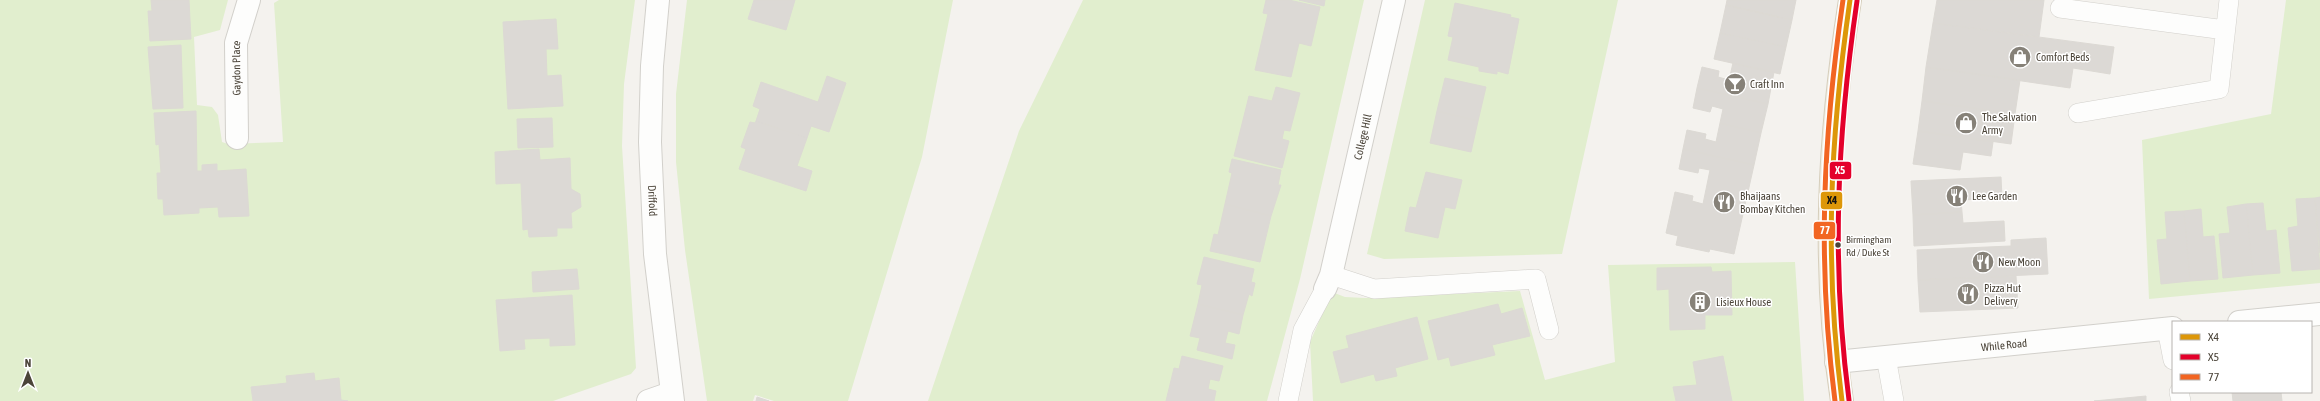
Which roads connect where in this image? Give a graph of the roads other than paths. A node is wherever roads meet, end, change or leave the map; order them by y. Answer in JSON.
{"nodes":[{"id":1,"x":249,"y":0,"type":"edge"},
{"id":2,"x":658,"y":0,"type":"edge"},
{"id":3,"x":1394,"y":0,"type":"edge"},
{"id":4,"x":1850,"y":0,"type":"edge"},
{"id":5,"x":2229,"y":0,"type":"edge"},
{"id":6,"x":2060,"y":8,"type":"dead end"},
{"id":7,"x":2225,"y":30,"type":"junction"},
{"id":8,"x":2078,"y":113,"type":"dead end"},
{"id":9,"x":237,"y":138,"type":"dead end"},
{"id":10,"x":1328,"y":282,"type":"junction"},
{"id":11,"x":2320,"y":314,"type":"edge"},
{"id":12,"x":2249,"y":321,"type":"edge"},
{"id":13,"x":2170,"y":329,"type":"edge"},
{"id":14,"x":1549,"y":330,"type":"dead end"},
{"id":15,"x":2172,"y":350,"type":"edge"},
{"id":16,"x":1886,"y":357,"type":"junction"},
{"id":17,"x":1836,"y":362,"type":"junction"},
{"id":18,"x":672,"y":397,"type":"edge"},
{"id":19,"x":648,"y":401,"type":"edge"},
{"id":20,"x":1288,"y":401,"type":"edge"},
{"id":21,"x":1842,"y":401,"type":"edge"},
{"id":22,"x":1894,"y":401,"type":"edge"}],
"edges":[{"from":1,"to":9,"type":"street","name":"Gaydon Place"},
{"from":2,"to":18,"type":"street","name":"Driffold"},
{"from":3,"to":10,"type":"street","name":"College Hill"},
{"from":4,"to":17,"type":"main road"},
{"from":5,"to":7,"type":"lane"},
{"from":6,"to":7,"type":"lane"},
{"from":7,"to":8,"type":"lane"},
{"from":10,"to":14,"type":"lane"},
{"from":10,"to":20,"type":"lane","name":"College Hill"},
{"from":11,"to":12,"type":"street"},
{"from":13,"to":15,"type":"lane"},
{"from":13,"to":16,"type":"street","name":"While Road"},
{"from":16,"to":17,"type":"street","name":"While Road"},
{"from":16,"to":22,"type":"lane"},
{"from":17,"to":21,"type":"main road"},
{"from":18,"to":19,"type":"street"}]}
